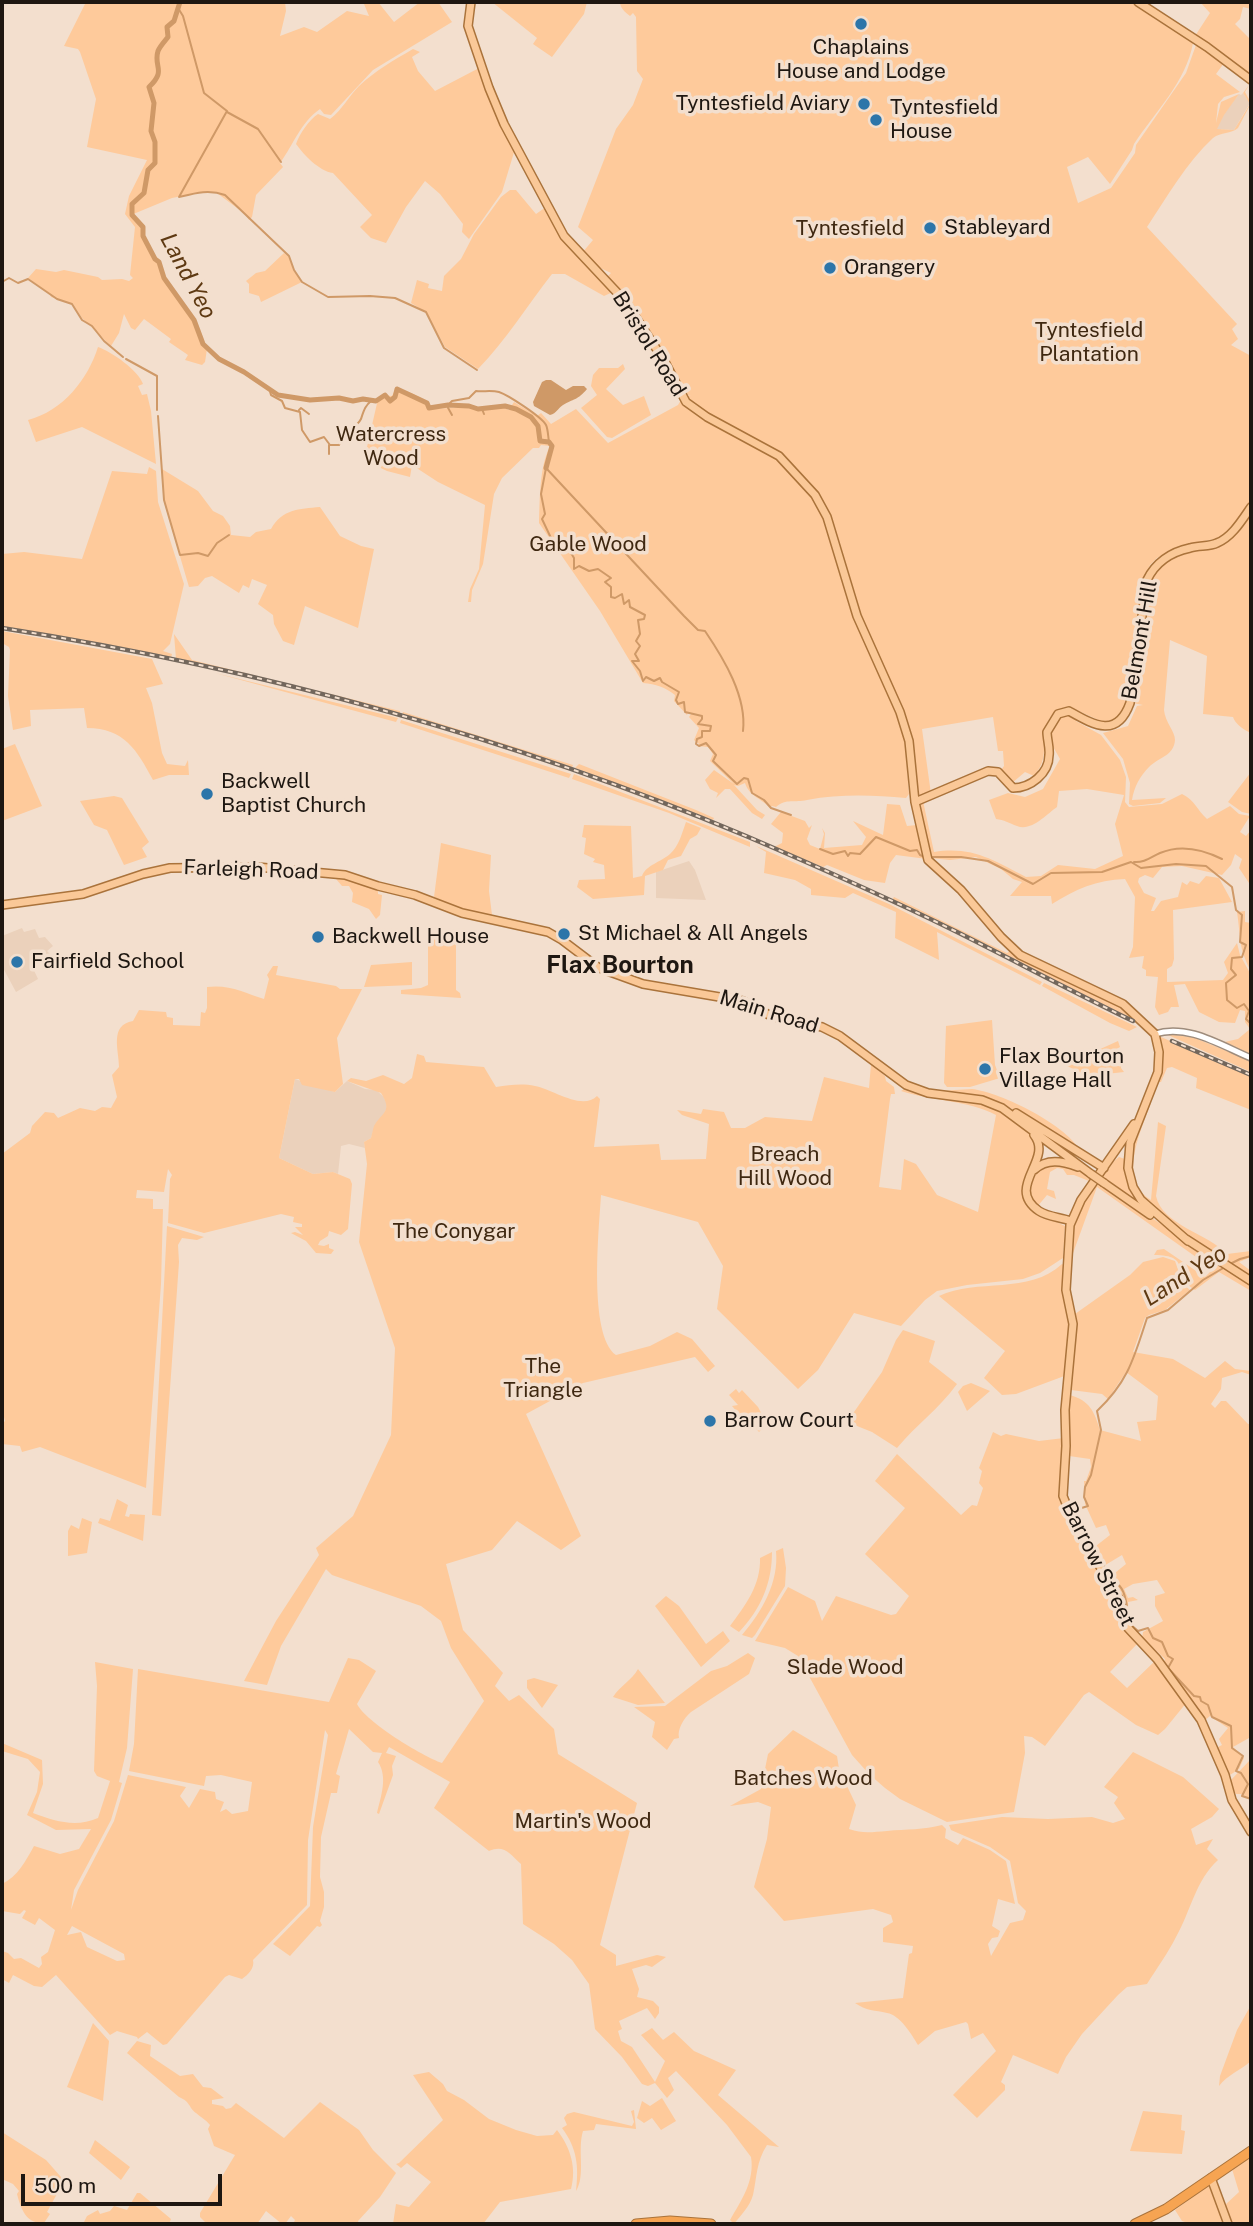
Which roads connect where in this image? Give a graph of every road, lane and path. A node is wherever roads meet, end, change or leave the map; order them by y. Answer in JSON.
{"nodes":[{"id":1,"x":471,"y":2,"type":"edge"},
{"id":2,"x":1138,"y":2,"type":"edge"},
{"id":3,"x":1251,"y":80,"type":"edge"},
{"id":4,"x":1251,"y":507,"type":"edge"},
{"id":5,"x":915,"y":802,"type":"junction"},
{"id":6,"x":378,"y":886,"type":"joint"},
{"id":7,"x":2,"y":905,"type":"edge"},
{"id":8,"x":1155,"y":1034,"type":"junction"},
{"id":9,"x":1251,"y":1058,"type":"edge"},
{"id":10,"x":992,"y":1103,"type":"junction"},
{"id":11,"x":1143,"y":1108,"type":"junction"},
{"id":12,"x":1024,"y":1124,"type":"junction"},
{"id":13,"x":1130,"y":1143,"type":"junction"},
{"id":14,"x":1128,"y":1153,"type":"junction"},
{"id":15,"x":1109,"y":1161,"type":"junction"},
{"id":16,"x":1091,"y":1174,"type":"junction"},
{"id":17,"x":1028,"y":1178,"type":"junction"},
{"id":18,"x":1068,"y":1221,"type":"junction"},
{"id":19,"x":1188,"y":1241,"type":"junction"},
{"id":20,"x":1251,"y":1281,"type":"edge"},
{"id":21,"x":1251,"y":1832,"type":"edge"},
{"id":22,"x":1251,"y":2151,"type":"edge"},
{"id":23,"x":1211,"y":2178,"type":"junction"},
{"id":24,"x":636,"y":2224,"type":"edge"},
{"id":25,"x":711,"y":2224,"type":"edge"},
{"id":26,"x":1135,"y":2224,"type":"edge"},
{"id":27,"x":1228,"y":2224,"type":"edge"}],
"edges":[{"from":1,"to":5,"type":"main road","name":"Bristol Road"},
{"from":2,"to":3,"type":"main road"},
{"from":4,"to":5,"type":"main road","name":"Belmont Hill"},
{"from":5,"to":8,"type":"main road","name":"Bristol Road"},
{"from":6,"to":7,"type":"main road","name":"Farleigh Road"},
{"from":6,"to":10,"type":"main road","name":"Main Road"},
{"from":8,"to":9,"type":"street"},
{"from":8,"to":11,"type":"main road"},
{"from":10,"to":12,"type":"main road"},
{"from":10,"to":15,"type":"main road"},
{"from":11,"to":13,"type":"main road"},
{"from":11,"to":15,"type":"main road"},
{"from":12,"to":16,"type":"main road"},
{"from":12,"to":17,"type":"main road"},
{"from":13,"to":14,"type":"main road"},
{"from":13,"to":15,"type":"main road"},
{"from":14,"to":15,"type":"main road"},
{"from":14,"to":19,"type":"main road"},
{"from":15,"to":18,"type":"main road","name":"Barrow Street"},
{"from":16,"to":17,"type":"main road"},
{"from":16,"to":19,"type":"main road","bridge":true},
{"from":17,"to":18,"type":"main road"},
{"from":18,"to":21,"type":"main road","name":"Barrow Street"},
{"from":19,"to":20,"type":"main road"},
{"from":22,"to":23,"type":"highway"},
{"from":23,"to":26,"type":"highway"},
{"from":23,"to":27,"type":"main road"},
{"from":24,"to":25,"type":"highway"}]}
